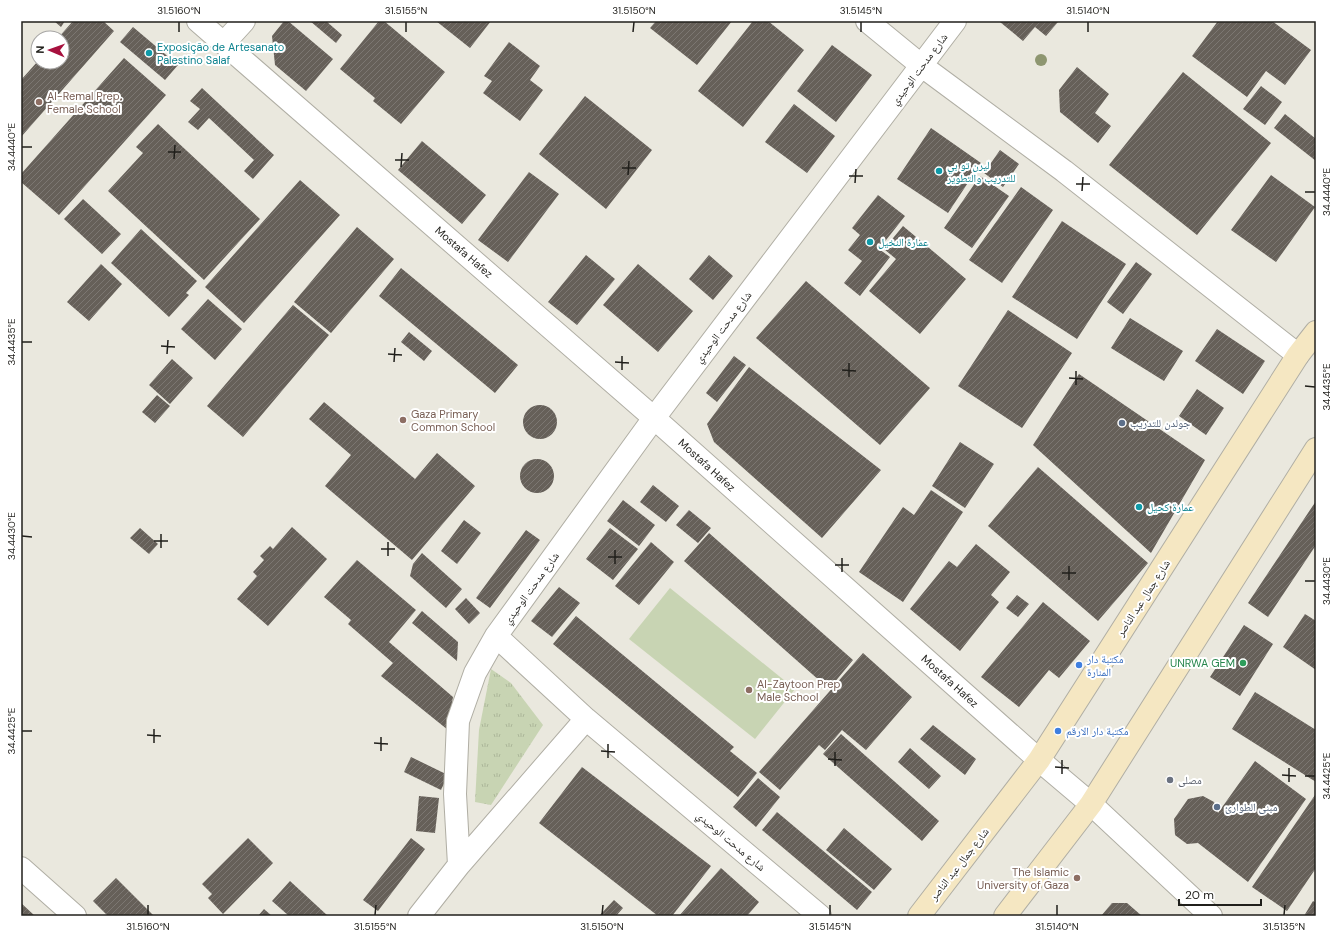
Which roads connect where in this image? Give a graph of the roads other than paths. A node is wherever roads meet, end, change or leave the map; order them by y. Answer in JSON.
{"nodes":[{"id":1,"x":198,"y":21,"type":"edge"},
{"id":2,"x":244,"y":21,"type":"edge"},
{"id":3,"x":867,"y":21,"type":"edge"},
{"id":4,"x":955,"y":21,"type":"edge"},
{"id":5,"x":224,"y":43,"type":"junction"},
{"id":6,"x":922,"y":66,"type":"junction"},
{"id":7,"x":1316,"y":332,"type":"edge"},
{"id":8,"x":1298,"y":355,"type":"junction"},
{"id":9,"x":654,"y":418,"type":"junction"},
{"id":10,"x":1316,"y":449,"type":"edge"},
{"id":11,"x":496,"y":636,"type":"junction"},
{"id":12,"x":586,"y":719,"type":"junction"},
{"id":13,"x":1039,"y":760,"type":"junction"},
{"id":14,"x":1091,"y":804,"type":"junction"},
{"id":15,"x":459,"y":866,"type":"junction"},
{"id":16,"x":21,"y":868,"type":"edge"},
{"id":17,"x":75,"y":916,"type":"edge"},
{"id":18,"x":418,"y":916,"type":"edge"},
{"id":19,"x":820,"y":916,"type":"edge"},
{"id":20,"x":919,"y":916,"type":"edge"},
{"id":21,"x":1005,"y":916,"type":"edge"},
{"id":22,"x":1211,"y":916,"type":"edge"}],
"edges":[{"from":1,"to":5,"type":"street","name":"Mostafa Hafez"},
{"from":2,"to":5,"type":"street"},
{"from":3,"to":6,"type":"street"},
{"from":4,"to":6,"type":"street","name":"شارع مدحت الوحيدي"},
{"from":5,"to":9,"type":"street","name":"Mostafa Hafez"},
{"from":6,"to":8,"type":"street"},
{"from":6,"to":9,"type":"street","name":"شارع مدحت الوحيدي"},
{"from":7,"to":8,"type":"main road","name":"شارع جمال عبد الناصر"},
{"from":8,"to":13,"type":"main road","name":"شارع جمال عبد الناصر"},
{"from":9,"to":11,"type":"street","name":"شارع مدحت الوحيدي"},
{"from":9,"to":13,"type":"street","name":"Mostafa Hafez"},
{"from":10,"to":14,"type":"main road"},
{"from":11,"to":12,"type":"street","name":"شارع مدحت الوحيدي"},
{"from":11,"to":15,"type":"street","name":"شارع مدحت الوحيدي"},
{"from":12,"to":15,"type":"street"},
{"from":12,"to":19,"type":"street","name":"شارع مدحت الوحيدي"},
{"from":13,"to":14,"type":"street","name":"Mostafa Hafez"},
{"from":13,"to":20,"type":"main road","name":"شارع جمال عبد الناصر"},
{"from":14,"to":21,"type":"main road"},
{"from":14,"to":22,"type":"street","name":"Mostafa Hafez"},
{"from":15,"to":18,"type":"street"},
{"from":16,"to":17,"type":"street"}]}
